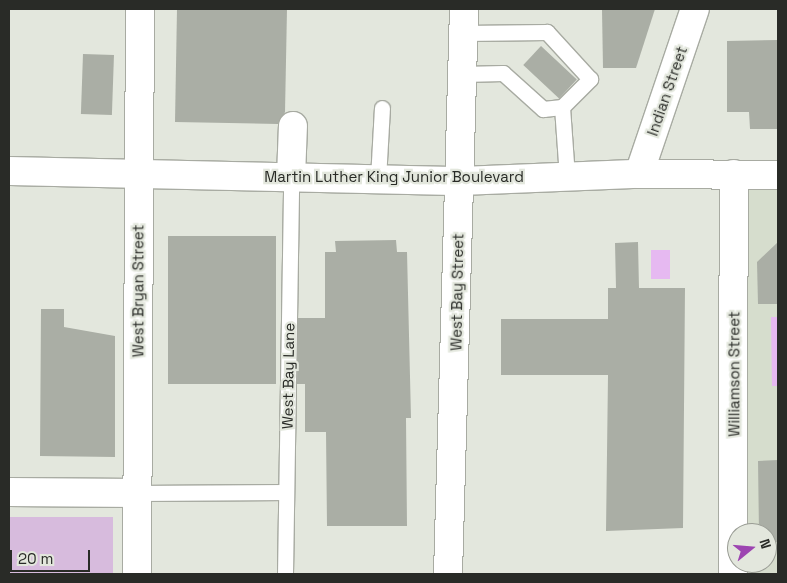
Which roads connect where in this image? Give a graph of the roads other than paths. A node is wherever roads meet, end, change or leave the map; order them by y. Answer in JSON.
{"nodes":[{"id":1,"x":140,"y":9,"type":"edge"},
{"id":2,"x":695,"y":9,"type":"edge"},
{"id":3,"x":464,"y":21,"type":"edge"},
{"id":4,"x":463,"y":74,"type":"junction"},
{"id":5,"x":562,"y":107,"type":"junction"},
{"id":6,"x":382,"y":108,"type":"dead end"},
{"id":7,"x":293,"y":126,"type":"dead end"},
{"id":8,"x":9,"y":171,"type":"edge"},
{"id":9,"x":139,"y":174,"type":"junction"},
{"id":10,"x":639,"y":174,"type":"junction"},
{"id":11,"x":734,"y":174,"type":"junction"},
{"id":12,"x":778,"y":175,"type":"edge"},
{"id":13,"x":291,"y":177,"type":"junction"},
{"id":14,"x":567,"y":177,"type":"junction"},
{"id":15,"x":378,"y":179,"type":"junction"},
{"id":16,"x":462,"y":181,"type":"junction"},
{"id":17,"x":9,"y":492,"type":"edge"},
{"id":18,"x":286,"y":492,"type":"junction"},
{"id":19,"x":137,"y":493,"type":"junction"},
{"id":20,"x":137,"y":574,"type":"edge"},
{"id":21,"x":285,"y":574,"type":"edge"},
{"id":22,"x":448,"y":574,"type":"edge"},
{"id":23,"x":734,"y":574,"type":"edge"}],
"edges":[{"from":1,"to":9,"type":"street","name":"West Bryan Street"},
{"from":2,"to":10,"type":"street","name":"Indian Street"},
{"from":3,"to":4,"type":"street","name":"West Bay Street"},
{"from":3,"to":5,"type":"lane"},
{"from":4,"to":5,"type":"lane"},
{"from":4,"to":16,"type":"street","name":"West Bay Street"},
{"from":5,"to":14,"type":"lane"},
{"from":6,"to":15,"type":"lane"},
{"from":7,"to":13,"type":"street"},
{"from":8,"to":9,"type":"street","name":"Martin Luther King Junior Boulevard"},
{"from":9,"to":13,"type":"street","name":"Martin Luther King Junior Boulevard"},
{"from":9,"to":19,"type":"street","name":"West Bryan Street"},
{"from":10,"to":11,"type":"street","name":"Martin Luther King Junior Boulevard"},
{"from":10,"to":14,"type":"street","name":"Martin Luther King Junior Boulevard"},
{"from":11,"to":12,"type":"street","name":"Martin Luther King Junior Boulevard"},
{"from":11,"to":23,"type":"street","name":"Williamson Street"},
{"from":13,"to":15,"type":"street","name":"Martin Luther King Junior Boulevard"},
{"from":13,"to":18,"type":"lane","name":"West Bay Lane"},
{"from":14,"to":16,"type":"street","name":"Martin Luther King Junior Boulevard"},
{"from":15,"to":16,"type":"street","name":"Martin Luther King Junior Boulevard"},
{"from":16,"to":22,"type":"street","name":"West Bay Street"},
{"from":17,"to":19,"type":"street"},
{"from":18,"to":19,"type":"lane"},
{"from":18,"to":21,"type":"lane","name":"West Bay Lane"},
{"from":19,"to":20,"type":"street","name":"West Bryan Street"}]}
